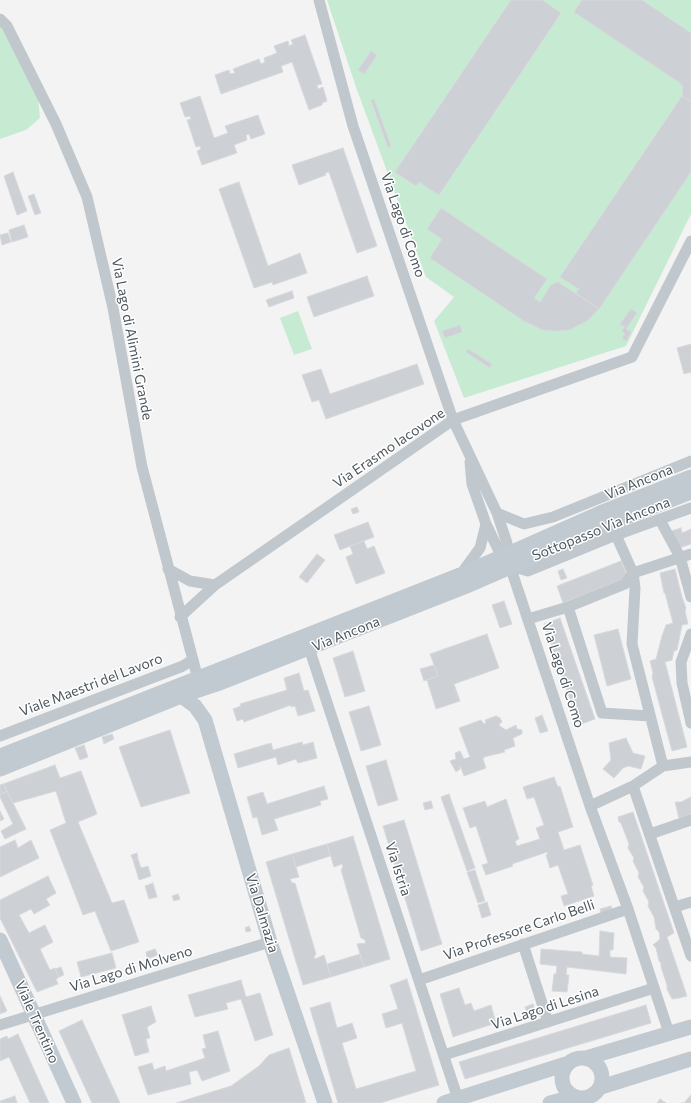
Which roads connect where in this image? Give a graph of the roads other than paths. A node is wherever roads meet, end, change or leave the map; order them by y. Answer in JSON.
{"nodes":[{"id":1,"x":319,"y":0,"type":"edge"},
{"id":2,"x":0,"y":19,"type":"edge"},
{"id":3,"x":691,"y":241,"type":"edge"},
{"id":4,"x":453,"y":420,"type":"junction"},
{"id":5,"x":469,"y":456,"type":"junction"},
{"id":6,"x":691,"y":461,"type":"edge"},
{"id":7,"x":691,"y":477,"type":"edge"},
{"id":8,"x":691,"y":492,"type":"edge"},
{"id":9,"x":611,"y":493,"type":"junction"},
{"id":10,"x":691,"y":508,"type":"edge"},
{"id":11,"x":497,"y":513,"type":"junction"},
{"id":12,"x":660,"y":520,"type":"junction"},
{"id":13,"x":486,"y":524,"type":"junction"},
{"id":14,"x":612,"y":527,"type":"junction"},
{"id":15,"x":691,"y":554,"type":"edge"},
{"id":16,"x":680,"y":557,"type":"junction"},
{"id":17,"x":508,"y":560,"type":"junction"},
{"id":18,"x":168,"y":569,"type":"junction"},
{"id":19,"x":633,"y":574,"type":"junction"},
{"id":20,"x":460,"y":575,"type":"junction"},
{"id":21,"x":216,"y":585,"type":"junction"},
{"id":22,"x":691,"y":597,"type":"edge"},
{"id":23,"x":568,"y":606,"type":"junction"},
{"id":24,"x":180,"y":617,"type":"junction"},
{"id":25,"x":528,"y":619,"type":"junction"},
{"id":26,"x":691,"y":634,"type":"edge"},
{"id":27,"x":309,"y":648,"type":"junction"},
{"id":28,"x":192,"y":660,"type":"junction"},
{"id":29,"x":198,"y":679,"type":"junction"},
{"id":30,"x":686,"y":682,"type":"edge"},
{"id":31,"x":218,"y":684,"type":"junction"},
{"id":32,"x":181,"y":696,"type":"junction"},
{"id":33,"x":650,"y":716,"type":"junction"},
{"id":34,"x":205,"y":720,"type":"junction"},
{"id":35,"x":691,"y":723,"type":"edge"},
{"id":36,"x":0,"y":736,"type":"edge"},
{"id":37,"x":0,"y":756,"type":"edge"},
{"id":38,"x":691,"y":762,"type":"edge"},
{"id":39,"x":663,"y":766,"type":"junction"},
{"id":40,"x":0,"y":769,"type":"edge"},
{"id":41,"x":633,"y":786,"type":"junction"},
{"id":42,"x":590,"y":806,"type":"junction"},
{"id":43,"x":691,"y":820,"type":"edge"},
{"id":44,"x":650,"y":834,"type":"junction"},
{"id":45,"x":691,"y":902,"type":"edge"},
{"id":46,"x":675,"y":907,"type":"junction"},
{"id":47,"x":628,"y":909,"type":"junction"},
{"id":48,"x":0,"y":940,"type":"edge"},
{"id":49,"x":270,"y":942,"type":"junction"},
{"id":50,"x":524,"y":944,"type":"junction"},
{"id":51,"x":691,"y":956,"type":"edge"},
{"id":52,"x":419,"y":980,"type":"junction"},
{"id":53,"x":654,"y":988,"type":"junction"},
{"id":54,"x":33,"y":1015,"type":"junction"},
{"id":55,"x":548,"y":1022,"type":"junction"},
{"id":56,"x":0,"y":1024,"type":"edge"},
{"id":57,"x":691,"y":1026,"type":"edge"},
{"id":58,"x":668,"y":1033,"type":"junction"},
{"id":59,"x":444,"y":1055,"type":"junction"},
{"id":60,"x":586,"y":1058,"type":"junction"},
{"id":61,"x":691,"y":1059,"type":"edge"},
{"id":62,"x":566,"y":1064,"type":"junction"},
{"id":63,"x":600,"y":1087,"type":"junction"},
{"id":64,"x":581,"y":1099,"type":"edge"},
{"id":65,"x":451,"y":1101,"type":"edge"},
{"id":66,"x":74,"y":1103,"type":"edge"},
{"id":67,"x":325,"y":1103,"type":"edge"},
{"id":68,"x":550,"y":1103,"type":"edge"}],
"edges":[{"from":1,"to":4,"type":"street","name":"Via Lago di Como"},
{"from":2,"to":18,"type":"street","name":"Via Lago di Alimini Grande"},
{"from":3,"to":4,"type":"street","name":"Via Erasmo Iacovone"},
{"from":4,"to":5,"type":"street","name":"Via Lago di Como"},
{"from":4,"to":21,"type":"street","name":"Via Erasmo Iacovone"},
{"from":5,"to":11,"type":"street","name":"Via Lago di Como"},
{"from":5,"to":13,"type":"street","name":"Via Lago di Como"},
{"from":6,"to":9,"type":"street","name":"Via Ancona"},
{"from":7,"to":14,"type":"street","name":"Sottopasso Via Ancona"},
{"from":8,"to":14,"type":"street","name":"Sottopasso Via Ancona"},
{"from":9,"to":11,"type":"street","name":"Via Ancona"},
{"from":9,"to":14,"type":"street"},
{"from":10,"to":12,"type":"street"},
{"from":11,"to":17,"type":"street","name":"Via Lago di Como"},
{"from":12,"to":14,"type":"street"},
{"from":12,"to":16,"type":"street"},
{"from":13,"to":17,"type":"street","name":"Via Lago di Como"},
{"from":13,"to":20,"type":"street"},
{"from":14,"to":17,"type":"street","name":"Sottopasso Via Ancona"},
{"from":14,"to":17,"type":"street"},
{"from":14,"to":19,"type":"street"},
{"from":15,"to":16,"type":"street"},
{"from":16,"to":19,"type":"street"},
{"from":16,"to":22,"type":"street"},
{"from":17,"to":20,"type":"street","name":"Via Ancona"},
{"from":17,"to":25,"type":"street","name":"Via Lago di Como"},
{"from":17,"to":27,"type":"street","name":"Via Ancona"},
{"from":18,"to":21,"type":"street"},
{"from":18,"to":24,"type":"street","name":"Via Lago di Alimini Grande"},
{"from":19,"to":23,"type":"street"},
{"from":19,"to":33,"type":"street"},
{"from":20,"to":29,"type":"street","name":"Via Ancona"},
{"from":21,"to":24,"type":"street","name":"Via Erasmo Iacovone"},
{"from":23,"to":25,"type":"street"},
{"from":23,"to":33,"type":"street","name":"Via Lago di Como"},
{"from":24,"to":28,"type":"street","name":"Via Lago di Alimini Grande"},
{"from":25,"to":42,"type":"street","name":"Via Lago di Como"},
{"from":26,"to":30,"type":"street"},
{"from":27,"to":31,"type":"street","name":"Via Ancona"},
{"from":27,"to":52,"type":"street","name":"Via Istria"},
{"from":28,"to":29,"type":"street","name":"Via Lago di Alimini Grande"},
{"from":28,"to":36,"type":"street","name":"Viale Maestri del Lavoro"},
{"from":29,"to":37,"type":"street","name":"Via Ancona"},
{"from":30,"to":35,"type":"street"},
{"from":31,"to":32,"type":"street","name":"Via Ancona"},
{"from":31,"to":34,"type":"street","name":"Via Dalmazia"},
{"from":32,"to":34,"type":"street","name":"Via Dalmazia"},
{"from":32,"to":40,"type":"street","name":"Via Ancona"},
{"from":33,"to":39,"type":"street"},
{"from":34,"to":49,"type":"street","name":"Via Dalmazia"},
{"from":38,"to":39,"type":"street"},
{"from":39,"to":41,"type":"street"},
{"from":41,"to":42,"type":"street"},
{"from":41,"to":44,"type":"street"},
{"from":42,"to":47,"type":"street","name":"Via Lago di Como"},
{"from":43,"to":44,"type":"street"},
{"from":44,"to":46,"type":"street"},
{"from":45,"to":46,"type":"street"},
{"from":46,"to":51,"type":"street"},
{"from":47,"to":50,"type":"street","name":"Via Professore Carlo Belli"},
{"from":47,"to":53,"type":"street","name":"Via Lago di Como"},
{"from":48,"to":54,"type":"street","name":"Viale Trentino"},
{"from":49,"to":54,"type":"street","name":"Via Lago di Molveno"},
{"from":49,"to":67,"type":"street","name":"Via Dalmazia"},
{"from":50,"to":52,"type":"street","name":"Via Professore Carlo Belli"},
{"from":50,"to":55,"type":"street"},
{"from":52,"to":59,"type":"street","name":"Via Istria"},
{"from":53,"to":55,"type":"street","name":"Via Lago di Lesina"},
{"from":53,"to":58,"type":"street","name":"Via Lago di Como"},
{"from":54,"to":56,"type":"street","name":"Via Lago di Molveno"},
{"from":54,"to":66,"type":"street","name":"Viale Trentino"},
{"from":55,"to":59,"type":"street","name":"Via Lago di Lesina"},
{"from":57,"to":58,"type":"street"},
{"from":58,"to":60,"type":"street"},
{"from":59,"to":65,"type":"street","name":"Via Istria"},
{"from":60,"to":62,"type":"street"},
{"from":60,"to":63,"type":"street"},
{"from":61,"to":63,"type":"street"},
{"from":62,"to":64,"type":"street"},
{"from":62,"to":65,"type":"street"},
{"from":63,"to":64,"type":"street"},
{"from":64,"to":68,"type":"street"}]}
